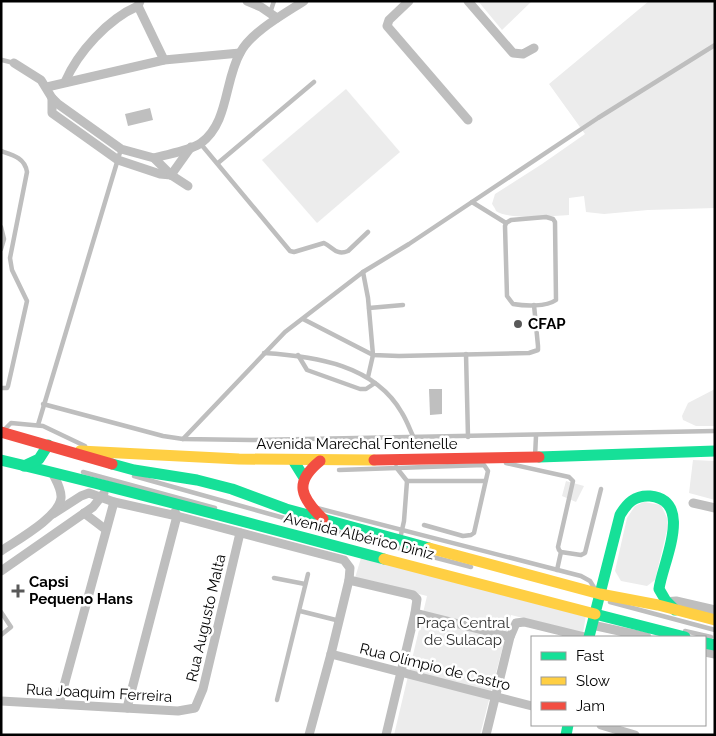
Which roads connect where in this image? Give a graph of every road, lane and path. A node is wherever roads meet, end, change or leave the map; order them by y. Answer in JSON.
{"nodes":[{"id":1,"x":246,"y":1,"type":"edge"},
{"id":2,"x":274,"y":1,"type":"edge"},
{"id":3,"x":304,"y":1,"type":"edge"},
{"id":4,"x":409,"y":1,"type":"edge"},
{"id":5,"x":468,"y":1,"type":"edge"},
{"id":6,"x":139,"y":4,"type":"edge"},
{"id":7,"x":273,"y":15,"type":"junction"},
{"id":8,"x":715,"y":45,"type":"edge"},
{"id":9,"x":534,"y":48,"type":"dead end"},
{"id":10,"x":240,"y":53,"type":"junction"},
{"id":11,"x":2,"y":60,"type":"edge"},
{"id":12,"x":164,"y":60,"type":"junction"},
{"id":13,"x":14,"y":63,"type":"joint"},
{"id":14,"x":65,"y":82,"type":"junction"},
{"id":15,"x":314,"y":82,"type":"dead end"},
{"id":16,"x":46,"y":87,"type":"junction"},
{"id":17,"x":52,"y":98,"type":"junction"},
{"id":18,"x":468,"y":120,"type":"dead end"},
{"id":19,"x":200,"y":143,"type":"junction"},
{"id":20,"x":191,"y":147,"type":"junction"},
{"id":21,"x":121,"y":149,"type":"junction"},
{"id":22,"x":1,"y":151,"type":"edge"},
{"id":23,"x":154,"y":158,"type":"junction"},
{"id":24,"x":118,"y":160,"type":"junction"},
{"id":25,"x":218,"y":163,"type":"junction"},
{"id":26,"x":171,"y":175,"type":"junction"},
{"id":27,"x":188,"y":186,"type":"dead end"},
{"id":28,"x":472,"y":202,"type":"junction"},
{"id":29,"x":506,"y":223,"type":"junction"},
{"id":30,"x":1,"y":227,"type":"edge"},
{"id":31,"x":368,"y":232,"type":"dead end"},
{"id":32,"x":1,"y":249,"type":"edge"},
{"id":33,"x":363,"y":272,"type":"junction"},
{"id":34,"x":402,"y":305,"type":"dead end"},
{"id":35,"x":534,"y":305,"type":"junction"},
{"id":36,"x":369,"y":308,"type":"junction"},
{"id":37,"x":303,"y":318,"type":"junction"},
{"id":38,"x":264,"y":353,"type":"junction"},
{"id":39,"x":466,"y":354,"type":"junction"},
{"id":40,"x":298,"y":355,"type":"junction"},
{"id":41,"x":373,"y":355,"type":"junction"},
{"id":42,"x":368,"y":377,"type":"junction"},
{"id":43,"x":375,"y":383,"type":"junction"},
{"id":44,"x":1,"y":388,"type":"edge"},
{"id":45,"x":43,"y":404,"type":"junction"},
{"id":46,"x":38,"y":425,"type":"junction"},
{"id":47,"x":2,"y":432,"type":"edge"},
{"id":48,"x":715,"y":432,"type":"edge"},
{"id":49,"x":536,"y":436,"type":"junction"},
{"id":50,"x":50,"y":437,"type":"junction"},
{"id":51,"x":468,"y":437,"type":"junction"},
{"id":52,"x":414,"y":438,"type":"junction"},
{"id":53,"x":183,"y":439,"type":"junction"},
{"id":54,"x":715,"y":452,"type":"edge"},
{"id":55,"x":498,"y":458,"type":"junction"},
{"id":56,"x":535,"y":458,"type":"junction"},
{"id":57,"x":96,"y":459,"type":"junction"},
{"id":58,"x":1,"y":460,"type":"edge"},
{"id":59,"x":293,"y":460,"type":"junction"},
{"id":60,"x":320,"y":461,"type":"junction"},
{"id":61,"x":24,"y":466,"type":"junction"},
{"id":62,"x":396,"y":467,"type":"junction"},
{"id":63,"x":339,"y":470,"type":"dead end"},
{"id":64,"x":70,"y":471,"type":"dead end"},
{"id":65,"x":52,"y":472,"type":"junction"},
{"id":66,"x":78,"y":472,"type":"dead end"},
{"id":67,"x":125,"y":474,"type":"dead end"},
{"id":68,"x":303,"y":476,"type":"junction"},
{"id":69,"x":106,"y":481,"type":"junction"},
{"id":70,"x":407,"y":481,"type":"junction"},
{"id":71,"x":485,"y":481,"type":"junction"},
{"id":72,"x":601,"y":489,"type":"dead end"},
{"id":73,"x":102,"y":497,"type":"junction"},
{"id":74,"x":114,"y":502,"type":"junction"},
{"id":75,"x":170,"y":503,"type":"junction"},
{"id":76,"x":693,"y":503,"type":"dead end"},
{"id":77,"x":309,"y":506,"type":"junction"},
{"id":78,"x":715,"y":508,"type":"edge"},
{"id":79,"x":84,"y":513,"type":"junction"},
{"id":80,"x":53,"y":514,"type":"junction"},
{"id":81,"x":177,"y":516,"type":"junction"},
{"id":82,"x":326,"y":521,"type":"junction"},
{"id":83,"x":424,"y":525,"type":"dead end"},
{"id":84,"x":105,"y":529,"type":"junction"},
{"id":85,"x":240,"y":533,"type":"junction"},
{"id":86,"x":401,"y":535,"type":"junction"},
{"id":87,"x":362,"y":547,"type":"dead end"},
{"id":88,"x":1,"y":551,"type":"edge"},
{"id":89,"x":561,"y":552,"type":"junction"},
{"id":90,"x":475,"y":568,"type":"dead end"},
{"id":91,"x":557,"y":570,"type":"junction"},
{"id":92,"x":1,"y":571,"type":"edge"},
{"id":93,"x":308,"y":574,"type":"dead end"},
{"id":94,"x":274,"y":578,"type":"dead end"},
{"id":95,"x":349,"y":580,"type":"junction"},
{"id":96,"x":306,"y":584,"type":"junction"},
{"id":97,"x":571,"y":592,"type":"dead end"},
{"id":98,"x":597,"y":603,"type":"junction"},
{"id":99,"x":662,"y":603,"type":"junction"},
{"id":100,"x":715,"y":610,"type":"edge"},
{"id":101,"x":300,"y":611,"type":"junction"},
{"id":102,"x":1,"y":612,"type":"edge"},
{"id":103,"x":415,"y":613,"type":"junction"},
{"id":104,"x":715,"y":620,"type":"edge"},
{"id":105,"x":340,"y":621,"type":"junction"},
{"id":106,"x":592,"y":624,"type":"junction"},
{"id":107,"x":715,"y":630,"type":"edge"},
{"id":108,"x":682,"y":633,"type":"edge"},
{"id":109,"x":1,"y":636,"type":"edge"},
{"id":110,"x":581,"y":636,"type":"edge"},
{"id":111,"x":589,"y":636,"type":"edge"},
{"id":112,"x":643,"y":636,"type":"edge"},
{"id":113,"x":702,"y":636,"type":"edge"},
{"id":114,"x":510,"y":637,"type":"junction"},
{"id":115,"x":331,"y":654,"type":"junction"},
{"id":116,"x":402,"y":671,"type":"junction"},
{"id":117,"x":497,"y":696,"type":"junction"},
{"id":118,"x":277,"y":700,"type":"dead end"},
{"id":119,"x":1,"y":701,"type":"edge"},
{"id":120,"x":59,"y":704,"type":"junction"},
{"id":121,"x":531,"y":706,"type":"edge"},
{"id":122,"x":127,"y":708,"type":"junction"},
{"id":123,"x":195,"y":708,"type":"joint"},
{"id":124,"x":604,"y":726,"type":"edge"},
{"id":125,"x":309,"y":735,"type":"edge"},
{"id":126,"x":386,"y":735,"type":"edge"},
{"id":127,"x":486,"y":735,"type":"edge"},
{"id":128,"x":635,"y":735,"type":"edge"}],
"edges":[{"from":1,"to":7,"type":"street"},
{"from":2,"to":7,"type":"lane"},
{"from":3,"to":7,"type":"street"},
{"from":4,"to":18,"type":"street"},
{"from":5,"to":9,"type":"street"},
{"from":6,"to":12,"type":"street"},
{"from":6,"to":14,"type":"street"},
{"from":7,"to":10,"type":"street"},
{"from":8,"to":28,"type":"lane"},
{"from":10,"to":12,"type":"street"},
{"from":10,"to":19,"type":"street"},
{"from":11,"to":13,"type":"lane"},
{"from":12,"to":14,"type":"street"},
{"from":13,"to":16,"type":"street"},
{"from":14,"to":16,"type":"street"},
{"from":15,"to":25,"type":"lane"},
{"from":16,"to":17,"type":"street"},
{"from":17,"to":21,"type":"street"},
{"from":17,"to":24,"type":"street"},
{"from":19,"to":20,"type":"street"},
{"from":19,"to":25,"type":"lane"},
{"from":20,"to":23,"type":"street"},
{"from":20,"to":26,"type":"street"},
{"from":21,"to":23,"type":"street"},
{"from":21,"to":24,"type":"lane"},
{"from":22,"to":44,"type":"lane"},
{"from":23,"to":26,"type":"street"},
{"from":24,"to":26,"type":"street"},
{"from":24,"to":45,"type":"lane"},
{"from":25,"to":31,"type":"lane"},
{"from":26,"to":27,"type":"street"},
{"from":28,"to":29,"type":"lane"},
{"from":28,"to":33,"type":"lane"},
{"from":29,"to":35,"type":"lane"},
{"from":29,"to":35,"type":"lane"},
{"from":30,"to":32,"type":"lane"},
{"from":33,"to":36,"type":"lane"},
{"from":33,"to":37,"type":"lane"},
{"from":34,"to":36,"type":"lane"},
{"from":35,"to":39,"type":"lane"},
{"from":36,"to":41,"type":"lane"},
{"from":37,"to":38,"type":"lane"},
{"from":37,"to":41,"type":"lane"},
{"from":38,"to":40,"type":"lane"},
{"from":38,"to":53,"type":"lane"},
{"from":39,"to":41,"type":"lane"},
{"from":39,"to":51,"type":"lane"},
{"from":40,"to":42,"type":"lane"},
{"from":40,"to":43,"type":"lane"},
{"from":41,"to":42,"type":"lane"},
{"from":42,"to":43,"type":"lane"},
{"from":43,"to":52,"type":"lane"},
{"from":45,"to":46,"type":"lane"},
{"from":45,"to":53,"type":"lane"},
{"from":46,"to":47,"type":"lane"},
{"from":46,"to":50,"type":"lane"},
{"from":47,"to":50,"type":"main road"},
{"from":48,"to":49,"type":"lane"},
{"from":49,"to":51,"type":"lane"},
{"from":49,"to":56,"type":"lane"},
{"from":50,"to":57,"type":"main road","name":"Avenida Albérico Diniz"},
{"from":50,"to":57,"type":"lane"},
{"from":50,"to":61,"type":"main road"},
{"from":51,"to":52,"type":"lane"},
{"from":52,"to":53,"type":"lane"},
{"from":54,"to":56,"type":"main road","name":"Avenida Marechal Fontenelle"},
{"from":55,"to":56,"type":"main road","name":"Avenida Marechal Fontenelle"},
{"from":55,"to":60,"type":"main road","name":"Avenida Marechal Fontenelle"},
{"from":55,"to":89,"type":"lane"},
{"from":57,"to":59,"type":"main road","name":"Avenida Marechal Fontenelle"},
{"from":57,"to":69,"type":"main road"},
{"from":57,"to":82,"type":"main road","name":"Avenida Albérico Diniz"},
{"from":58,"to":61,"type":"main road"},
{"from":59,"to":60,"type":"main road","name":"Avenida Marechal Fontenelle"},
{"from":59,"to":68,"type":"main road"},
{"from":60,"to":68,"type":"main road"},
{"from":61,"to":65,"type":"main road","name":"Avenida Albérico Diniz"},
{"from":62,"to":63,"type":"lane"},
{"from":62,"to":70,"type":"lane"},
{"from":62,"to":71,"type":"lane"},
{"from":64,"to":65,"type":"lane"},
{"from":65,"to":69,"type":"main road","name":"Avenida Albérico Diniz"},
{"from":65,"to":80,"type":"street"},
{"from":66,"to":69,"type":"lane"},
{"from":67,"to":90,"type":"lane"},
{"from":68,"to":77,"type":"main road"},
{"from":69,"to":73,"type":"street"},
{"from":69,"to":75,"type":"main road","name":"Avenida Albérico Diniz"},
{"from":69,"to":87,"type":"lane"},
{"from":70,"to":71,"type":"lane"},
{"from":70,"to":86,"type":"lane"},
{"from":71,"to":83,"type":"lane"},
{"from":72,"to":89,"type":"lane"},
{"from":73,"to":74,"type":"street"},
{"from":73,"to":79,"type":"street"},
{"from":73,"to":80,"type":"street"},
{"from":74,"to":81,"type":"street"},
{"from":74,"to":84,"type":"street"},
{"from":75,"to":81,"type":"street"},
{"from":75,"to":98,"type":"main road","name":"Avenida Albérico Diniz"},
{"from":76,"to":78,"type":"street"},
{"from":77,"to":82,"type":"main road"},
{"from":77,"to":86,"type":"lane"},
{"from":79,"to":84,"type":"street"},
{"from":79,"to":92,"type":"street"},
{"from":80,"to":88,"type":"street"},
{"from":81,"to":85,"type":"street"},
{"from":81,"to":122,"type":"street"},
{"from":82,"to":86,"type":"main road","name":"Avenida Albérico Diniz"},
{"from":84,"to":120,"type":"street"},
{"from":85,"to":95,"type":"street"},
{"from":85,"to":123,"type":"street","name":"Rua Augusto Malta"},
{"from":86,"to":91,"type":"lane"},
{"from":86,"to":98,"type":"main road","name":"Avenida Albérico Diniz"},
{"from":89,"to":91,"type":"lane"},
{"from":91,"to":98,"type":"lane"},
{"from":93,"to":96,"type":"lane"},
{"from":94,"to":96,"type":"lane"},
{"from":95,"to":103,"type":"street"},
{"from":95,"to":105,"type":"street"},
{"from":96,"to":101,"type":"lane"},
{"from":97,"to":98,"type":"lane"},
{"from":98,"to":99,"type":"main road","name":"Avenida Albérico Diniz"},
{"from":98,"to":99,"type":"main road"},
{"from":98,"to":106,"type":"main road"},
{"from":98,"to":107,"type":"lane"},
{"from":98,"to":108,"type":"main road","name":"Avenida Albérico Diniz"},
{"from":99,"to":100,"type":"street","name":"Avenida Albérico Diniz"},
{"from":99,"to":104,"type":"main road","name":"Avenida Albérico Diniz"},
{"from":101,"to":105,"type":"lane"},
{"from":101,"to":118,"type":"lane"},
{"from":102,"to":109,"type":"lane"},
{"from":103,"to":114,"type":"street"},
{"from":103,"to":116,"type":"street"},
{"from":105,"to":115,"type":"street"},
{"from":106,"to":111,"type":"main road"},
{"from":106,"to":112,"type":"street"},
{"from":108,"to":113,"type":"lane"},
{"from":110,"to":114,"type":"street"},
{"from":114,"to":117,"type":"street"},
{"from":115,"to":116,"type":"street","name":"Rua Olímpio de Castro"},
{"from":115,"to":125,"type":"street"},
{"from":116,"to":117,"type":"street","name":"Rua Olímpio de Castro"},
{"from":116,"to":126,"type":"street"},
{"from":117,"to":121,"type":"street","name":"Rua Olímpio de Castro"},
{"from":117,"to":127,"type":"street"},
{"from":119,"to":120,"type":"street","name":"Rua Joaquim Ferreira"},
{"from":120,"to":122,"type":"street","name":"Rua Joaquim Ferreira"},
{"from":122,"to":123,"type":"street","name":"Rua Joaquim Ferreira"},
{"from":124,"to":128,"type":"street"}]}
